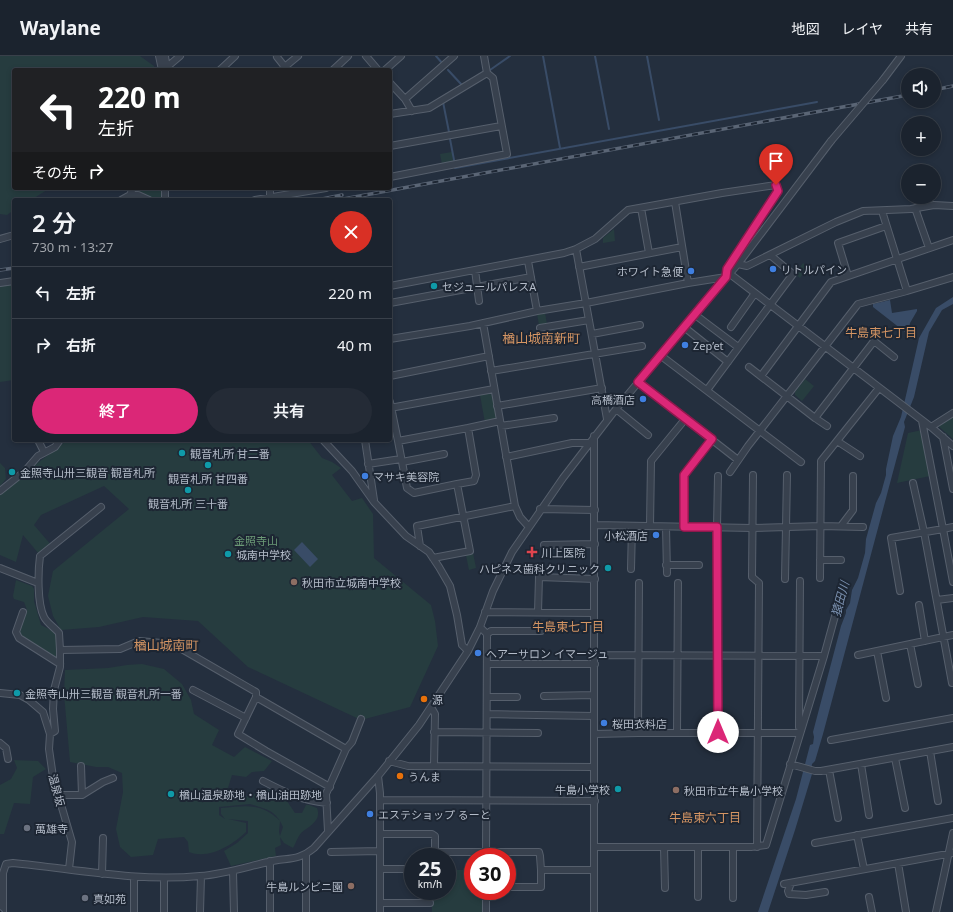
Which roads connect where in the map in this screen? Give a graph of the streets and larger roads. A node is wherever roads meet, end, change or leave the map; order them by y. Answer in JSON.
{"nodes":[{"id":1,"x":159,"y":56,"type":"edge"},
{"id":2,"x":165,"y":56,"type":"edge"},
{"id":3,"x":180,"y":56,"type":"edge"},
{"id":4,"x":348,"y":56,"type":"edge"},
{"id":5,"x":366,"y":56,"type":"edge"},
{"id":6,"x":401,"y":56,"type":"edge"},
{"id":7,"x":454,"y":56,"type":"edge"},
{"id":8,"x":484,"y":56,"type":"edge"},
{"id":9,"x":901,"y":56,"type":"edge"},
{"id":10,"x":231,"y":57,"type":"edge"},
{"id":11,"x":277,"y":57,"type":"dead end"},
{"id":12,"x":295,"y":57,"type":"edge"},
{"id":13,"x":165,"y":68,"type":"edge"},
{"id":14,"x":166,"y":68,"type":"edge"},
{"id":15,"x":167,"y":68,"type":"edge"},
{"id":16,"x":222,"y":68,"type":"edge"},
{"id":17,"x":283,"y":68,"type":"edge"},
{"id":18,"x":335,"y":68,"type":"edge"},
{"id":19,"x":376,"y":68,"type":"edge"},
{"id":20,"x":387,"y":68,"type":"edge"},
{"id":21,"x":487,"y":73,"type":"junction"},
{"id":22,"x":392,"y":85,"type":"edge"},
{"id":23,"x":405,"y":99,"type":"junction"},
{"id":24,"x":412,"y":111,"type":"junction"},
{"id":25,"x":392,"y":114,"type":"edge"},
{"id":26,"x":501,"y":126,"type":"junction"},
{"id":27,"x":392,"y":146,"type":"edge"},
{"id":28,"x":392,"y":177,"type":"edge"},
{"id":29,"x":270,"y":190,"type":"edge"},
{"id":30,"x":315,"y":190,"type":"edge"},
{"id":31,"x":130,"y":197,"type":"edge"},
{"id":32,"x":145,"y":198,"type":"edge"},
{"id":33,"x":270,"y":198,"type":"joint"},
{"id":34,"x":675,"y":202,"type":"junction"},
{"id":35,"x":953,"y":206,"type":"edge"},
{"id":36,"x":641,"y":208,"type":"junction"},
{"id":37,"x":915,"y":208,"type":"junction"},
{"id":38,"x":882,"y":211,"type":"junction"},
{"id":39,"x":886,"y":226,"type":"junction"},
{"id":40,"x":12,"y":236,"type":"edge"},
{"id":41,"x":0,"y":239,"type":"edge"},
{"id":42,"x":953,"y":240,"type":"edge"},
{"id":43,"x":682,"y":247,"type":"junction"},
{"id":44,"x":929,"y":248,"type":"junction"},
{"id":45,"x":576,"y":249,"type":"junction"},
{"id":46,"x":649,"y":253,"type":"junction"},
{"id":47,"x":770,"y":255,"type":"junction"},
{"id":48,"x":897,"y":259,"type":"junction"},
{"id":49,"x":528,"y":261,"type":"junction"},
{"id":50,"x":738,"y":264,"type":"junction"},
{"id":51,"x":579,"y":267,"type":"junction"},
{"id":52,"x":475,"y":270,"type":"junction"},
{"id":53,"x":728,"y":275,"type":"junction"},
{"id":54,"x":848,"y":276,"type":"junction"},
{"id":55,"x":531,"y":277,"type":"junction"},
{"id":56,"x":953,"y":277,"type":"edge"},
{"id":57,"x":12,"y":281,"type":"edge"},
{"id":58,"x":688,"y":282,"type":"junction"},
{"id":59,"x":0,"y":283,"type":"edge"},
{"id":60,"x":392,"y":286,"type":"edge"},
{"id":61,"x":477,"y":287,"type":"junction"},
{"id":62,"x":906,"y":291,"type":"junction"},
{"id":63,"x":756,"y":293,"type":"junction"},
{"id":64,"x":479,"y":301,"type":"dead end"},
{"id":65,"x":392,"y":303,"type":"edge"},
{"id":66,"x":586,"y":303,"type":"junction"},
{"id":67,"x":771,"y":305,"type":"junction"},
{"id":68,"x":537,"y":311,"type":"junction"},
{"id":69,"x":694,"y":314,"type":"junction"},
{"id":70,"x":589,"y":320,"type":"junction"},
{"id":71,"x":483,"y":323,"type":"junction"},
{"id":72,"x":640,"y":325,"type":"dead end"},
{"id":73,"x":799,"y":325,"type":"junction"},
{"id":74,"x":684,"y":327,"type":"junction"},
{"id":75,"x":731,"y":327,"type":"dead end"},
{"id":76,"x":540,"y":328,"type":"dead end"},
{"id":77,"x":592,"y":334,"type":"junction"},
{"id":78,"x":392,"y":339,"type":"edge"},
{"id":79,"x":642,"y":346,"type":"dead end"},
{"id":80,"x":825,"y":347,"type":"junction"},
{"id":81,"x":738,"y":348,"type":"junction"},
{"id":82,"x":596,"y":354,"type":"junction"},
{"id":83,"x":660,"y":355,"type":"junction"},
{"id":84,"x":489,"y":356,"type":"junction"},
{"id":85,"x":894,"y":357,"type":"dead end"},
{"id":86,"x":728,"y":362,"type":"junction"},
{"id":87,"x":749,"y":367,"type":"dead end"},
{"id":88,"x":853,"y":368,"type":"junction"},
{"id":89,"x":491,"y":371,"type":"junction"},
{"id":90,"x":392,"y":376,"type":"edge"},
{"id":91,"x":761,"y":376,"type":"junction"},
{"id":92,"x":638,"y":382,"type":"junction"},
{"id":93,"x":602,"y":388,"type":"junction"},
{"id":94,"x":879,"y":388,"type":"junction"},
{"id":95,"x":494,"y":389,"type":"junction"},
{"id":96,"x":707,"y":390,"type":"junction"},
{"id":97,"x":787,"y":396,"type":"junction"},
{"id":98,"x":392,"y":406,"type":"edge"},
{"id":99,"x":497,"y":406,"type":"junction"},
{"id":100,"x":616,"y":409,"type":"junction"},
{"id":101,"x":953,"y":413,"type":"edge"},
{"id":102,"x":392,"y":415,"type":"edge"},
{"id":103,"x":554,"y":418,"type":"dead end"},
{"id":104,"x":686,"y":418,"type":"junction"},
{"id":105,"x":815,"y":418,"type":"junction"},
{"id":106,"x":607,"y":419,"type":"junction"},
{"id":107,"x":922,"y":421,"type":"junction"},
{"id":108,"x":500,"y":424,"type":"junction"},
{"id":109,"x":827,"y":426,"type":"dead end"},
{"id":110,"x":931,"y":427,"type":"junction"},
{"id":111,"x":468,"y":428,"type":"junction"},
{"id":112,"x":760,"y":431,"type":"junction"},
{"id":113,"x":648,"y":435,"type":"dead end"},
{"id":114,"x":594,"y":436,"type":"junction"},
{"id":115,"x":943,"y":438,"type":"junction"},
{"id":116,"x":712,"y":439,"type":"junction"},
{"id":117,"x":398,"y":441,"type":"junction"},
{"id":118,"x":837,"y":441,"type":"junction"},
{"id":119,"x":39,"y":442,"type":"edge"},
{"id":120,"x":58,"y":442,"type":"edge"},
{"id":121,"x":325,"y":442,"type":"edge"},
{"id":122,"x":365,"y":442,"type":"edge"},
{"id":123,"x":589,"y":442,"type":"junction"},
{"id":124,"x":953,"y":446,"type":"edge"},
{"id":125,"x":44,"y":452,"type":"junction"},
{"id":126,"x":444,"y":454,"type":"dead end"},
{"id":127,"x":860,"y":456,"type":"dead end"},
{"id":128,"x":506,"y":457,"type":"junction"},
{"id":129,"x":738,"y":460,"type":"junction"},
{"id":130,"x":401,"y":461,"type":"junction"},
{"id":131,"x":801,"y":462,"type":"dead end"},
{"id":132,"x":368,"y":464,"type":"junction"},
{"id":133,"x":730,"y":472,"type":"dead end"},
{"id":134,"x":952,"y":474,"type":"edge"},
{"id":135,"x":753,"y":475,"type":"dead end"},
{"id":136,"x":787,"y":475,"type":"dead end"},
{"id":137,"x":718,"y":476,"type":"dead end"},
{"id":138,"x":853,"y":476,"type":"dead end"},
{"id":139,"x":913,"y":483,"type":"dead end"},
{"id":140,"x":457,"y":484,"type":"junction"},
{"id":141,"x":953,"y":489,"type":"edge"},
{"id":142,"x":0,"y":491,"type":"edge"},
{"id":143,"x":374,"y":502,"type":"junction"},
{"id":144,"x":515,"y":506,"type":"junction"},
{"id":145,"x":101,"y":507,"type":"dead end"},
{"id":146,"x":540,"y":509,"type":"junction"},
{"id":147,"x":594,"y":510,"type":"junction"},
{"id":148,"x":464,"y":518,"type":"junction"},
{"id":149,"x":595,"y":525,"type":"junction"},
{"id":150,"x":528,"y":526,"type":"junction"},
{"id":151,"x":632,"y":526,"type":"junction"},
{"id":152,"x":650,"y":526,"type":"junction"},
{"id":153,"x":666,"y":526,"type":"junction"},
{"id":154,"x":786,"y":526,"type":"junction"},
{"id":155,"x":821,"y":526,"type":"junction"},
{"id":156,"x":841,"y":526,"type":"junction"},
{"id":157,"x":684,"y":527,"type":"junction"},
{"id":158,"x":717,"y":527,"type":"junction"},
{"id":159,"x":862,"y":527,"type":"dead end"},
{"id":160,"x":953,"y":527,"type":"edge"},
{"id":161,"x":752,"y":528,"type":"junction"},
{"id":162,"x":943,"y":529,"type":"junction"},
{"id":163,"x":924,"y":532,"type":"junction"},
{"id":164,"x":595,"y":544,"type":"junction"},
{"id":165,"x":544,"y":545,"type":"dead end"},
{"id":166,"x":420,"y":546,"type":"junction"},
{"id":167,"x":433,"y":558,"type":"junction"},
{"id":168,"x":820,"y":560,"type":"junction"},
{"id":169,"x":841,"y":560,"type":"dead end"},
{"id":170,"x":666,"y":565,"type":"junction"},
{"id":171,"x":699,"y":565,"type":"dead end"},
{"id":172,"x":0,"y":568,"type":"edge"},
{"id":173,"x":631,"y":569,"type":"dead end"},
{"id":174,"x":666,"y":572,"type":"dead end"},
{"id":175,"x":595,"y":578,"type":"junction"},
{"id":176,"x":820,"y":578,"type":"dead end"},
{"id":177,"x":785,"y":579,"type":"dead end"},
{"id":178,"x":800,"y":581,"type":"dead end"},
{"id":179,"x":953,"y":582,"type":"edge"},
{"id":180,"x":38,"y":583,"type":"junction"},
{"id":181,"x":639,"y":583,"type":"dead end"},
{"id":182,"x":678,"y":583,"type":"dead end"},
{"id":183,"x":843,"y":587,"type":"dead end"},
{"id":184,"x":900,"y":591,"type":"dead end"},
{"id":185,"x":953,"y":598,"type":"edge"},
{"id":186,"x":937,"y":600,"type":"junction"},
{"id":187,"x":919,"y":605,"type":"dead end"},
{"id":188,"x":23,"y":612,"type":"dead end"},
{"id":189,"x":485,"y":612,"type":"junction"},
{"id":190,"x":538,"y":612,"type":"junction"},
{"id":191,"x":594,"y":613,"type":"junction"},
{"id":192,"x":480,"y":627,"type":"junction"},
{"id":193,"x":541,"y":631,"type":"dead end"},
{"id":194,"x":487,"y":634,"type":"junction"},
{"id":195,"x":953,"y":636,"type":"edge"},
{"id":196,"x":944,"y":637,"type":"junction"},
{"id":197,"x":925,"y":641,"type":"junction"},
{"id":198,"x":910,"y":644,"type":"junction"},
{"id":199,"x":60,"y":650,"type":"junction"},
{"id":200,"x":468,"y":650,"type":"junction"},
{"id":201,"x":877,"y":651,"type":"junction"},
{"id":202,"x":595,"y":655,"type":"junction"},
{"id":203,"x":639,"y":655,"type":"junction"},
{"id":204,"x":858,"y":655,"type":"dead end"},
{"id":205,"x":677,"y":656,"type":"junction"},
{"id":206,"x":717,"y":656,"type":"junction"},
{"id":207,"x":758,"y":656,"type":"junction"},
{"id":208,"x":799,"y":656,"type":"junction"},
{"id":209,"x":824,"y":656,"type":"junction"},
{"id":210,"x":60,"y":664,"type":"junction"},
{"id":211,"x":487,"y":664,"type":"junction"},
{"id":212,"x":594,"y":664,"type":"junction"},
{"id":213,"x":952,"y":683,"type":"edge"},
{"id":214,"x":918,"y":684,"type":"dead end"},
{"id":215,"x":193,"y":690,"type":"dead end"},
{"id":216,"x":0,"y":693,"type":"edge"},
{"id":217,"x":594,"y":695,"type":"junction"},
{"id":218,"x":544,"y":696,"type":"dead end"},
{"id":219,"x":256,"y":697,"type":"junction"},
{"id":220,"x":487,"y":697,"type":"junction"},
{"id":221,"x":517,"y":697,"type":"dead end"},
{"id":222,"x":886,"y":698,"type":"dead end"},
{"id":223,"x":431,"y":707,"type":"junction"},
{"id":224,"x":487,"y":714,"type":"junction"},
{"id":225,"x":594,"y":716,"type":"junction"},
{"id":226,"x":246,"y":718,"type":"junction"},
{"id":227,"x":953,"y":718,"type":"edge"},
{"id":228,"x":362,"y":719,"type":"dead end"},
{"id":229,"x":434,"y":732,"type":"junction"},
{"id":230,"x":718,"y":732,"type":"junction"},
{"id":231,"x":758,"y":732,"type":"junction"},
{"id":232,"x":487,"y":733,"type":"junction"},
{"id":233,"x":538,"y":733,"type":"dead end"},
{"id":234,"x":638,"y":733,"type":"junction"},
{"id":235,"x":677,"y":733,"type":"junction"},
{"id":236,"x":799,"y":733,"type":"junction"},
{"id":237,"x":50,"y":734,"type":"junction"},
{"id":238,"x":594,"y":734,"type":"junction"},
{"id":239,"x":831,"y":740,"type":"dead end"},
{"id":240,"x":0,"y":743,"type":"edge"},
{"id":241,"x":953,"y":747,"type":"edge"},
{"id":242,"x":346,"y":748,"type":"junction"},
{"id":243,"x":930,"y":751,"type":"junction"},
{"id":244,"x":895,"y":758,"type":"junction"},
{"id":245,"x":8,"y":760,"type":"dead end"},
{"id":246,"x":389,"y":761,"type":"junction"},
{"id":247,"x":790,"y":764,"type":"junction"},
{"id":248,"x":861,"y":764,"type":"junction"},
{"id":249,"x":81,"y":766,"type":"dead end"},
{"id":250,"x":434,"y":766,"type":"junction"},
{"id":251,"x":487,"y":767,"type":"junction"},
{"id":252,"x":594,"y":767,"type":"junction"},
{"id":253,"x":829,"y":770,"type":"junction"},
{"id":254,"x":378,"y":776,"type":"junction"},
{"id":255,"x":113,"y":778,"type":"dead end"},
{"id":256,"x":263,"y":781,"type":"dead end"},
{"id":257,"x":330,"y":787,"type":"junction"},
{"id":258,"x":58,"y":795,"type":"junction"},
{"id":259,"x":82,"y":795,"type":"junction"},
{"id":260,"x":380,"y":800,"type":"junction"},
{"id":261,"x":487,"y":801,"type":"junction"},
{"id":262,"x":938,"y":801,"type":"dead end"},
{"id":263,"x":594,"y":802,"type":"junction"},
{"id":264,"x":327,"y":803,"type":"junction"},
{"id":265,"x":905,"y":808,"type":"dead end"},
{"id":266,"x":869,"y":814,"type":"dead end"},
{"id":267,"x":838,"y":818,"type":"dead end"},
{"id":268,"x":953,"y":818,"type":"edge"},
{"id":269,"x":328,"y":831,"type":"junction"},
{"id":270,"x":953,"y":833,"type":"edge"},
{"id":271,"x":380,"y":834,"type":"junction"},
{"id":272,"x":857,"y":835,"type":"junction"},
{"id":273,"x":103,"y":838,"type":"dead end"},
{"id":274,"x":815,"y":843,"type":"dead end"},
{"id":275,"x":594,"y":847,"type":"junction"},
{"id":276,"x":664,"y":847,"type":"junction"},
{"id":277,"x":698,"y":847,"type":"junction"},
{"id":278,"x":733,"y":847,"type":"junction"},
{"id":279,"x":757,"y":847,"type":"junction"},
{"id":280,"x":435,"y":848,"type":"edge"},
{"id":281,"x":486,"y":848,"type":"edge"},
{"id":282,"x":380,"y":851,"type":"junction"},
{"id":283,"x":331,"y":852,"type":"dead end"},
{"id":284,"x":516,"y":853,"type":"edge"},
{"id":285,"x":951,"y":853,"type":"edge"},
{"id":286,"x":306,"y":854,"type":"junction"},
{"id":287,"x":270,"y":861,"type":"junction"},
{"id":288,"x":3,"y":863,"type":"edge"},
{"id":289,"x":898,"y":863,"type":"junction"},
{"id":290,"x":69,"y":868,"type":"junction"},
{"id":291,"x":380,"y":869,"type":"junction"},
{"id":292,"x":404,"y":869,"type":"edge"},
{"id":293,"x":864,"y":869,"type":"junction"},
{"id":294,"x":541,"y":870,"type":"junction"},
{"id":295,"x":594,"y":870,"type":"junction"},
{"id":296,"x":233,"y":871,"type":"junction"},
{"id":297,"x":102,"y":874,"type":"junction"},
{"id":298,"x":201,"y":876,"type":"junction"},
{"id":299,"x":134,"y":877,"type":"junction"},
{"id":300,"x":164,"y":878,"type":"junction"},
{"id":301,"x":791,"y":883,"type":"junction"},
{"id":302,"x":784,"y":884,"type":"dead end"},
{"id":303,"x":516,"y":887,"type":"edge"},
{"id":304,"x":665,"y":888,"type":"dead end"},
{"id":305,"x":825,"y":892,"type":"dead end"},
{"id":306,"x":698,"y":897,"type":"dead end"},
{"id":307,"x":869,"y":897,"type":"dead end"},
{"id":308,"x":733,"y":898,"type":"dead end"},
{"id":309,"x":486,"y":900,"type":"edge"},
{"id":310,"x":380,"y":903,"type":"junction"},
{"id":311,"x":430,"y":903,"type":"dead end"},
{"id":312,"x":3,"y":912,"type":"edge"},
{"id":313,"x":134,"y":912,"type":"edge"},
{"id":314,"x":164,"y":912,"type":"edge"},
{"id":315,"x":200,"y":912,"type":"edge"},
{"id":316,"x":234,"y":912,"type":"edge"},
{"id":317,"x":270,"y":912,"type":"edge"},
{"id":318,"x":306,"y":912,"type":"edge"},
{"id":319,"x":380,"y":912,"type":"edge"},
{"id":320,"x":486,"y":912,"type":"edge"},
{"id":321,"x":594,"y":912,"type":"edge"},
{"id":322,"x":872,"y":912,"type":"edge"},
{"id":323,"x":906,"y":912,"type":"edge"},
{"id":324,"x":936,"y":912,"type":"edge"}],
"edges":[{"from":1,"to":13,"type":"street"},
{"from":2,"to":14,"type":"street"},
{"from":3,"to":15,"type":"street"},
{"from":4,"to":18,"type":"street"},
{"from":5,"to":19,"type":"street"},
{"from":6,"to":20,"type":"street"},
{"from":7,"to":23,"type":"street"},
{"from":8,"to":21,"type":"street"},
{"from":9,"to":50,"type":"street","bridge":true},
{"from":10,"to":16,"type":"street"},
{"from":11,"to":17,"type":"street"},
{"from":12,"to":17,"type":"street"},
{"from":21,"to":24,"type":"street"},
{"from":21,"to":26,"type":"street"},
{"from":22,"to":23,"type":"street"},
{"from":23,"to":24,"type":"street"},
{"from":24,"to":25,"type":"street"},
{"from":26,"to":27,"type":"street"},
{"from":26,"to":28,"type":"street"},
{"from":29,"to":33,"type":"street"},
{"from":30,"to":33,"type":"street"},
{"from":31,"to":32,"type":"street"},
{"from":34,"to":36,"type":"street"},
{"from":34,"to":43,"type":"street"},
{"from":34,"to":53,"type":"street"},
{"from":35,"to":37,"type":"street"},
{"from":36,"to":45,"type":"street"},
{"from":36,"to":46,"type":"street"},
{"from":37,"to":38,"type":"street"},
{"from":37,"to":44,"type":"street"},
{"from":38,"to":39,"type":"street"},
{"from":38,"to":47,"type":"street"},
{"from":39,"to":48,"type":"street"},
{"from":39,"to":54,"type":"street"},
{"from":40,"to":41,"type":"street"},
{"from":42,"to":44,"type":"street"},
{"from":43,"to":46,"type":"street"},
{"from":43,"to":58,"type":"street"},
{"from":44,"to":48,"type":"street"},
{"from":45,"to":49,"type":"street"},
{"from":45,"to":51,"type":"street"},
{"from":46,"to":51,"type":"street"},
{"from":47,"to":50,"type":"street"},
{"from":47,"to":67,"type":"street"},
{"from":48,"to":54,"type":"street"},
{"from":48,"to":62,"type":"street"},
{"from":49,"to":52,"type":"street"},
{"from":49,"to":55,"type":"street"},
{"from":50,"to":53,"type":"street"},
{"from":51,"to":66,"type":"street"},
{"from":52,"to":60,"type":"street"},
{"from":52,"to":61,"type":"street"},
{"from":53,"to":58,"type":"street"},
{"from":53,"to":63,"type":"street"},
{"from":53,"to":69,"type":"street"},
{"from":54,"to":73,"type":"street"},
{"from":55,"to":61,"type":"street"},
{"from":55,"to":68,"type":"street"},
{"from":56,"to":62,"type":"street"},
{"from":57,"to":59,"type":"street"},
{"from":58,"to":66,"type":"street"},
{"from":61,"to":64,"type":"street"},
{"from":61,"to":65,"type":"street"},
{"from":62,"to":80,"type":"street"},
{"from":63,"to":67,"type":"street"},
{"from":63,"to":75,"type":"street"},
{"from":66,"to":68,"type":"street"},
{"from":66,"to":70,"type":"street"},
{"from":67,"to":73,"type":"street"},
{"from":67,"to":81,"type":"street"},
{"from":68,"to":71,"type":"street"},
{"from":69,"to":74,"type":"street"},
{"from":69,"to":81,"type":"street"},
{"from":70,"to":76,"type":"street"},
{"from":70,"to":77,"type":"street"},
{"from":71,"to":78,"type":"street"},
{"from":71,"to":84,"type":"street"},
{"from":72,"to":77,"type":"street"},
{"from":73,"to":80,"type":"street"},
{"from":73,"to":91,"type":"street"},
{"from":74,"to":83,"type":"street"},
{"from":74,"to":86,"type":"street"},
{"from":77,"to":82,"type":"street"},
{"from":79,"to":82,"type":"street"},
{"from":80,"to":88,"type":"street"},
{"from":80,"to":97,"type":"street"},
{"from":81,"to":86,"type":"street"},
{"from":82,"to":89,"type":"street"},
{"from":82,"to":93,"type":"street"},
{"from":83,"to":92,"type":"street"},
{"from":83,"to":96,"type":"street"},
{"from":84,"to":89,"type":"street"},
{"from":84,"to":90,"type":"street"},
{"from":85,"to":88,"type":"street"},
{"from":86,"to":96,"type":"street"},
{"from":87,"to":91,"type":"street"},
{"from":88,"to":94,"type":"street"},
{"from":88,"to":105,"type":"street"},
{"from":89,"to":95,"type":"street"},
{"from":91,"to":97,"type":"street"},
{"from":92,"to":100,"type":"street"},
{"from":92,"to":104,"type":"street"},
{"from":93,"to":99,"type":"street"},
{"from":93,"to":106,"type":"street"},
{"from":94,"to":107,"type":"street"},
{"from":94,"to":118,"type":"street"},
{"from":95,"to":98,"type":"street"},
{"from":95,"to":99,"type":"street"},
{"from":96,"to":112,"type":"street"},
{"from":97,"to":105,"type":"street"},
{"from":97,"to":112,"type":"street"},
{"from":99,"to":108,"type":"street"},
{"from":100,"to":106,"type":"street"},
{"from":100,"to":113,"type":"street"},
{"from":101,"to":110,"type":"street"},
{"from":102,"to":117,"type":"street"},
{"from":103,"to":108,"type":"street"},
{"from":104,"to":116,"type":"street"},
{"from":104,"to":152,"type":"street"},
{"from":105,"to":109,"type":"street"},
{"from":106,"to":114,"type":"street"},
{"from":107,"to":110,"type":"street"},
{"from":107,"to":162,"type":"street"},
{"from":108,"to":111,"type":"street"},
{"from":108,"to":128,"type":"street"},
{"from":110,"to":115,"type":"street"},
{"from":111,"to":117,"type":"street"},
{"from":111,"to":140,"type":"street"},
{"from":112,"to":129,"type":"street"},
{"from":112,"to":131,"type":"street"},
{"from":114,"to":123,"type":"street"},
{"from":114,"to":147,"type":"street"},
{"from":115,"to":124,"type":"street"},
{"from":115,"to":134,"type":"street"},
{"from":116,"to":129,"type":"street"},
{"from":116,"to":157,"type":"street"},
{"from":117,"to":130,"type":"street"},
{"from":118,"to":127,"type":"street"},
{"from":118,"to":155,"type":"street"},
{"from":119,"to":125,"type":"street"},
{"from":120,"to":125,"type":"street"},
{"from":121,"to":143,"type":"street"},
{"from":122,"to":132,"type":"street"},
{"from":123,"to":128,"type":"street"},
{"from":123,"to":146,"type":"street"},
{"from":125,"to":142,"type":"street"},
{"from":126,"to":130,"type":"street"},
{"from":128,"to":144,"type":"street"},
{"from":129,"to":133,"type":"street"},
{"from":130,"to":132,"type":"street"},
{"from":130,"to":140,"type":"street"},
{"from":132,"to":143,"type":"street"},
{"from":134,"to":141,"type":"street"},
{"from":135,"to":161,"type":"street"},
{"from":136,"to":154,"type":"street"},
{"from":137,"to":158,"type":"street"},
{"from":138,"to":156,"type":"street"},
{"from":139,"to":163,"type":"street"},
{"from":140,"to":148,"type":"street"},
{"from":143,"to":166,"type":"street"},
{"from":144,"to":148,"type":"street"},
{"from":144,"to":150,"type":"street"},
{"from":145,"to":180,"type":"street"},
{"from":146,"to":147,"type":"street"},
{"from":146,"to":150,"type":"street"},
{"from":147,"to":149,"type":"street"},
{"from":148,"to":166,"type":"street"},
{"from":148,"to":167,"type":"street"},
{"from":149,"to":151,"type":"street"},
{"from":149,"to":164,"type":"street"},
{"from":150,"to":189,"type":"street"},
{"from":151,"to":152,"type":"street"},
{"from":151,"to":173,"type":"street"},
{"from":152,"to":153,"type":"street"},
{"from":153,"to":157,"type":"street"},
{"from":153,"to":170,"type":"street"},
{"from":154,"to":155,"type":"street"},
{"from":154,"to":161,"type":"street"},
{"from":154,"to":177,"type":"street"},
{"from":155,"to":156,"type":"street"},
{"from":155,"to":168,"type":"street"},
{"from":156,"to":159,"type":"street"},
{"from":157,"to":158,"type":"street"},
{"from":158,"to":161,"type":"street"},
{"from":158,"to":206,"type":"street"},
{"from":160,"to":162,"type":"street"},
{"from":161,"to":207,"type":"street"},
{"from":162,"to":163,"type":"street"},
{"from":162,"to":179,"type":"street"},
{"from":163,"to":184,"type":"street"},
{"from":163,"to":186,"type":"street"},
{"from":164,"to":165,"type":"street"},
{"from":164,"to":175,"type":"street"},
{"from":166,"to":167,"type":"street"},
{"from":167,"to":200,"type":"street"},
{"from":168,"to":169,"type":"street"},
{"from":168,"to":176,"type":"street"},
{"from":170,"to":171,"type":"street"},
{"from":170,"to":174,"type":"street"},
{"from":172,"to":180,"type":"street"},
{"from":175,"to":190,"type":"street"},
{"from":175,"to":191,"type":"street"},
{"from":178,"to":208,"type":"street"},
{"from":180,"to":199,"type":"street"},
{"from":181,"to":203,"type":"street"},
{"from":182,"to":205,"type":"street"},
{"from":183,"to":209,"type":"street"},
{"from":185,"to":186,"type":"street"},
{"from":186,"to":196,"type":"street"},
{"from":187,"to":197,"type":"street"},
{"from":188,"to":210,"type":"street"},
{"from":189,"to":190,"type":"street"},
{"from":189,"to":192,"type":"street"},
{"from":190,"to":191,"type":"street"},
{"from":191,"to":202,"type":"street"},
{"from":192,"to":194,"type":"street"},
{"from":192,"to":200,"type":"street"},
{"from":193,"to":194,"type":"street"},
{"from":194,"to":211,"type":"street"},
{"from":195,"to":196,"type":"street"},
{"from":196,"to":197,"type":"street"},
{"from":196,"to":213,"type":"street"},
{"from":197,"to":198,"type":"street"},
{"from":198,"to":201,"type":"street"},
{"from":198,"to":214,"type":"street"},
{"from":199,"to":210,"type":"street"},
{"from":199,"to":219,"type":"street"},
{"from":200,"to":223,"type":"street"},
{"from":201,"to":204,"type":"street"},
{"from":201,"to":222,"type":"street"},
{"from":202,"to":203,"type":"street"},
{"from":202,"to":212,"type":"street"},
{"from":203,"to":205,"type":"street"},
{"from":203,"to":234,"type":"street"},
{"from":205,"to":206,"type":"street"},
{"from":205,"to":235,"type":"street"},
{"from":206,"to":207,"type":"street"},
{"from":206,"to":230,"type":"street"},
{"from":207,"to":208,"type":"street"},
{"from":207,"to":231,"type":"street"},
{"from":208,"to":209,"type":"street"},
{"from":208,"to":236,"type":"street"},
{"from":209,"to":236,"type":"street"},
{"from":210,"to":237,"type":"street"},
{"from":211,"to":212,"type":"street"},
{"from":211,"to":220,"type":"street"},
{"from":212,"to":217,"type":"street"},
{"from":215,"to":226,"type":"street"},
{"from":216,"to":237,"type":"street"},
{"from":217,"to":218,"type":"street"},
{"from":217,"to":225,"type":"street"},
{"from":219,"to":226,"type":"street"},
{"from":219,"to":242,"type":"street"},
{"from":220,"to":221,"type":"street"},
{"from":220,"to":224,"type":"street"},
{"from":223,"to":229,"type":"street"},
{"from":223,"to":246,"type":"street"},
{"from":224,"to":225,"type":"street"},
{"from":224,"to":232,"type":"street"},
{"from":225,"to":238,"type":"street"},
{"from":226,"to":257,"type":"street"},
{"from":227,"to":239,"type":"street"},
{"from":228,"to":242,"type":"street"},
{"from":229,"to":232,"type":"street"},
{"from":229,"to":250,"type":"street"},
{"from":230,"to":231,"type":"street"},
{"from":230,"to":235,"type":"street"},
{"from":231,"to":236,"type":"street"},
{"from":231,"to":279,"type":"street"},
{"from":232,"to":233,"type":"street"},
{"from":232,"to":251,"type":"street"},
{"from":234,"to":235,"type":"street"},
{"from":234,"to":238,"type":"street"},
{"from":236,"to":247,"type":"street"},
{"from":237,"to":258,"type":"street","name":"温泉坂"},
{"from":238,"to":252,"type":"street"},
{"from":240,"to":245,"type":"street"},
{"from":241,"to":243,"type":"street"},
{"from":242,"to":257,"type":"street"},
{"from":243,"to":244,"type":"street"},
{"from":243,"to":262,"type":"street"},
{"from":244,"to":248,"type":"street"},
{"from":244,"to":265,"type":"street"},
{"from":246,"to":250,"type":"street"},
{"from":246,"to":254,"type":"street"},
{"from":247,"to":253,"type":"street"},
{"from":247,"to":279,"type":"street"},
{"from":248,"to":253,"type":"street"},
{"from":248,"to":266,"type":"street"},
{"from":249,"to":259,"type":"street"},
{"from":250,"to":251,"type":"street"},
{"from":251,"to":252,"type":"street"},
{"from":251,"to":261,"type":"street"},
{"from":252,"to":263,"type":"street"},
{"from":253,"to":267,"type":"street"},
{"from":254,"to":260,"type":"street"},
{"from":254,"to":269,"type":"street"},
{"from":255,"to":259,"type":"street"},
{"from":256,"to":264,"type":"street"},
{"from":257,"to":264,"type":"street"},
{"from":258,"to":259,"type":"street"},
{"from":258,"to":290,"type":"street","name":"温泉坂"},
{"from":260,"to":261,"type":"street"},
{"from":260,"to":271,"type":"street"},
{"from":261,"to":263,"type":"street"},
{"from":261,"to":281,"type":"street"},
{"from":263,"to":275,"type":"street"},
{"from":264,"to":269,"type":"street"},
{"from":268,"to":272,"type":"street"},
{"from":269,"to":286,"type":"street"},
{"from":270,"to":285,"type":"street"},
{"from":271,"to":280,"type":"street"},
{"from":271,"to":282,"type":"street"},
{"from":272,"to":274,"type":"street"},
{"from":272,"to":293,"type":"street"},
{"from":273,"to":297,"type":"street"},
{"from":275,"to":276,"type":"street"},
{"from":275,"to":295,"type":"street"},
{"from":276,"to":277,"type":"street"},
{"from":276,"to":304,"type":"street"},
{"from":277,"to":278,"type":"street"},
{"from":277,"to":306,"type":"street"},
{"from":278,"to":279,"type":"street"},
{"from":278,"to":308,"type":"street"},
{"from":282,"to":283,"type":"street"},
{"from":282,"to":291,"type":"street"},
{"from":284,"to":294,"type":"street"},
{"from":285,"to":289,"type":"street"},
{"from":285,"to":324,"type":"street"},
{"from":286,"to":287,"type":"street"},
{"from":286,"to":318,"type":"street"},
{"from":287,"to":296,"type":"street"},
{"from":287,"to":317,"type":"street"},
{"from":288,"to":290,"type":"street"},
{"from":288,"to":312,"type":"street"},
{"from":289,"to":293,"type":"street"},
{"from":289,"to":323,"type":"street"},
{"from":290,"to":297,"type":"street"},
{"from":291,"to":292,"type":"street"},
{"from":291,"to":310,"type":"street"},
{"from":293,"to":301,"type":"street"},
{"from":294,"to":295,"type":"street"},
{"from":294,"to":303,"type":"street"},
{"from":295,"to":321,"type":"street"},
{"from":296,"to":298,"type":"street"},
{"from":296,"to":316,"type":"street"},
{"from":297,"to":299,"type":"street"},
{"from":298,"to":300,"type":"street"},
{"from":298,"to":315,"type":"street"},
{"from":299,"to":300,"type":"street"},
{"from":299,"to":313,"type":"street"},
{"from":300,"to":314,"type":"street"},
{"from":301,"to":302,"type":"street"},
{"from":301,"to":305,"type":"street"},
{"from":307,"to":322,"type":"street"},
{"from":309,"to":320,"type":"street"},
{"from":310,"to":311,"type":"street"},
{"from":310,"to":319,"type":"street"}]}
